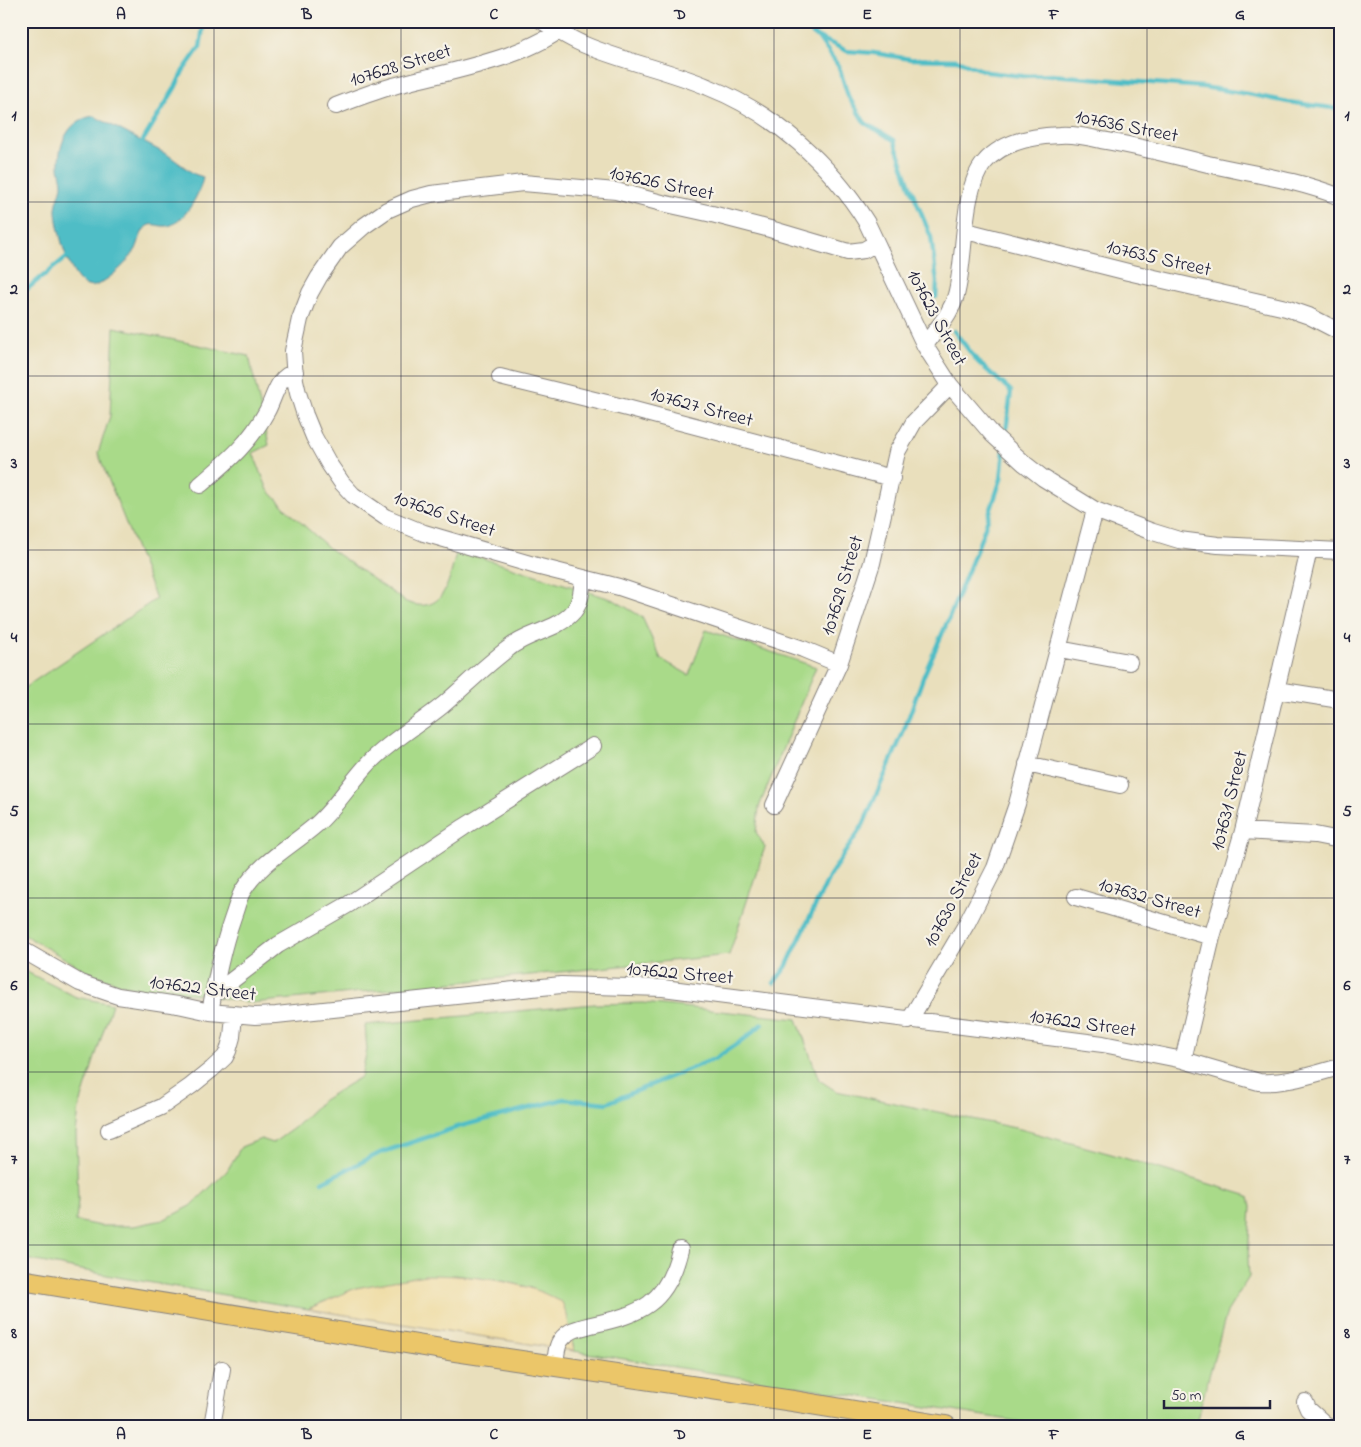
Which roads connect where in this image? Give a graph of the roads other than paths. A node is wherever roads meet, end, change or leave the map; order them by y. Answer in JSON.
{"nodes":[{"id":1,"x":542,"y":21,"type":"edge"},
{"id":2,"x":565,"y":27,"type":"edge"},
{"id":3,"x":336,"y":106,"type":"dead end"},
{"id":4,"x":1340,"y":197,"type":"edge"},
{"id":5,"x":966,"y":231,"type":"junction"},
{"id":6,"x":876,"y":243,"type":"junction"},
{"id":7,"x":1340,"y":332,"type":"edge"},
{"id":8,"x":925,"y":346,"type":"junction"},
{"id":9,"x":295,"y":372,"type":"junction"},
{"id":10,"x":500,"y":377,"type":"dead end"},
{"id":11,"x":950,"y":385,"type":"junction"},
{"id":12,"x":892,"y":478,"type":"junction"},
{"id":13,"x":200,"y":485,"type":"dead end"},
{"id":14,"x":1095,"y":510,"type":"junction"},
{"id":15,"x":1309,"y":550,"type":"junction"},
{"id":16,"x":1340,"y":551,"type":"edge"},
{"id":17,"x":583,"y":578,"type":"junction"},
{"id":18,"x":1059,"y":649,"type":"junction"},
{"id":19,"x":1129,"y":662,"type":"dead end"},
{"id":20,"x":839,"y":664,"type":"junction"},
{"id":21,"x":1277,"y":690,"type":"junction"},
{"id":22,"x":1340,"y":700,"type":"edge"},
{"id":23,"x":593,"y":746,"type":"dead end"},
{"id":24,"x":1027,"y":764,"type":"junction"},
{"id":25,"x":1120,"y":785,"type":"dead end"},
{"id":26,"x":774,"y":805,"type":"dead end"},
{"id":27,"x":1243,"y":831,"type":"junction"},
{"id":28,"x":1340,"y":840,"type":"edge"},
{"id":29,"x":1076,"y":897,"type":"dead end"},
{"id":30,"x":1212,"y":937,"type":"junction"},
{"id":31,"x":21,"y":950,"type":"edge"},
{"id":32,"x":213,"y":995,"type":"junction"},
{"id":33,"x":210,"y":1012,"type":"junction"},
{"id":34,"x":234,"y":1015,"type":"junction"},
{"id":35,"x":909,"y":1021,"type":"junction"},
{"id":36,"x":1183,"y":1060,"type":"junction"},
{"id":37,"x":1340,"y":1067,"type":"edge"},
{"id":38,"x":109,"y":1130,"type":"dead end"},
{"id":39,"x":680,"y":1250,"type":"dead end"},
{"id":40,"x":21,"y":1280,"type":"edge"},
{"id":41,"x":555,"y":1366,"type":"junction"},
{"id":42,"x":222,"y":1369,"type":"dead end"},
{"id":43,"x":1305,"y":1402,"type":"dead end"},
{"id":44,"x":212,"y":1426,"type":"edge"},
{"id":45,"x":946,"y":1426,"type":"edge"},
{"id":46,"x":1327,"y":1426,"type":"edge"}],
"edges":[{"from":1,"to":2,"type":"street","name":"107623 Street"},
{"from":2,"to":3,"type":"street","name":"107628 Street"},
{"from":2,"to":6,"type":"street","name":"107623 Street"},
{"from":4,"to":5,"type":"street","name":"107636 Street"},
{"from":5,"to":7,"type":"street","name":"107635 Street"},
{"from":5,"to":8,"type":"street","name":"107636 Street"},
{"from":6,"to":8,"type":"street","name":"107623 Street"},
{"from":6,"to":9,"type":"street","name":"107626 Street"},
{"from":8,"to":11,"type":"street","name":"107623 Street"},
{"from":9,"to":13,"type":"street"},
{"from":9,"to":17,"type":"street","name":"107626 Street"},
{"from":10,"to":12,"type":"street","name":"107627 Street"},
{"from":11,"to":12,"type":"street","name":"107629 Street"},
{"from":11,"to":14,"type":"street","name":"107623 Street"},
{"from":12,"to":20,"type":"street","name":"107629 Street"},
{"from":14,"to":15,"type":"street","name":"107623 Street"},
{"from":14,"to":18,"type":"street","name":"107630 Street"},
{"from":15,"to":16,"type":"street","name":"107623 Street"},
{"from":15,"to":21,"type":"street","name":"107631 Street"},
{"from":17,"to":20,"type":"street","name":"107626 Street"},
{"from":17,"to":32,"type":"street"},
{"from":18,"to":19,"type":"street"},
{"from":18,"to":24,"type":"street","name":"107630 Street"},
{"from":20,"to":26,"type":"street","name":"107629 Street"},
{"from":21,"to":22,"type":"street"},
{"from":21,"to":27,"type":"street","name":"107631 Street"},
{"from":23,"to":32,"type":"street"},
{"from":24,"to":25,"type":"street"},
{"from":24,"to":35,"type":"street","name":"107630 Street"},
{"from":27,"to":28,"type":"street"},
{"from":27,"to":30,"type":"street","name":"107631 Street"},
{"from":29,"to":30,"type":"street","name":"107632 Street"},
{"from":30,"to":36,"type":"street","name":"107631 Street"},
{"from":31,"to":33,"type":"street","name":"107622 Street"},
{"from":32,"to":33,"type":"street"},
{"from":33,"to":34,"type":"street","name":"107622 Street"},
{"from":34,"to":35,"type":"street","name":"107622 Street"},
{"from":34,"to":38,"type":"street"},
{"from":35,"to":36,"type":"street","name":"107622 Street"},
{"from":36,"to":37,"type":"street","name":"107622 Street"},
{"from":39,"to":41,"type":"street"},
{"from":40,"to":41,"type":"main road"},
{"from":41,"to":45,"type":"main road"},
{"from":42,"to":44,"type":"street"},
{"from":43,"to":46,"type":"street"}]}
